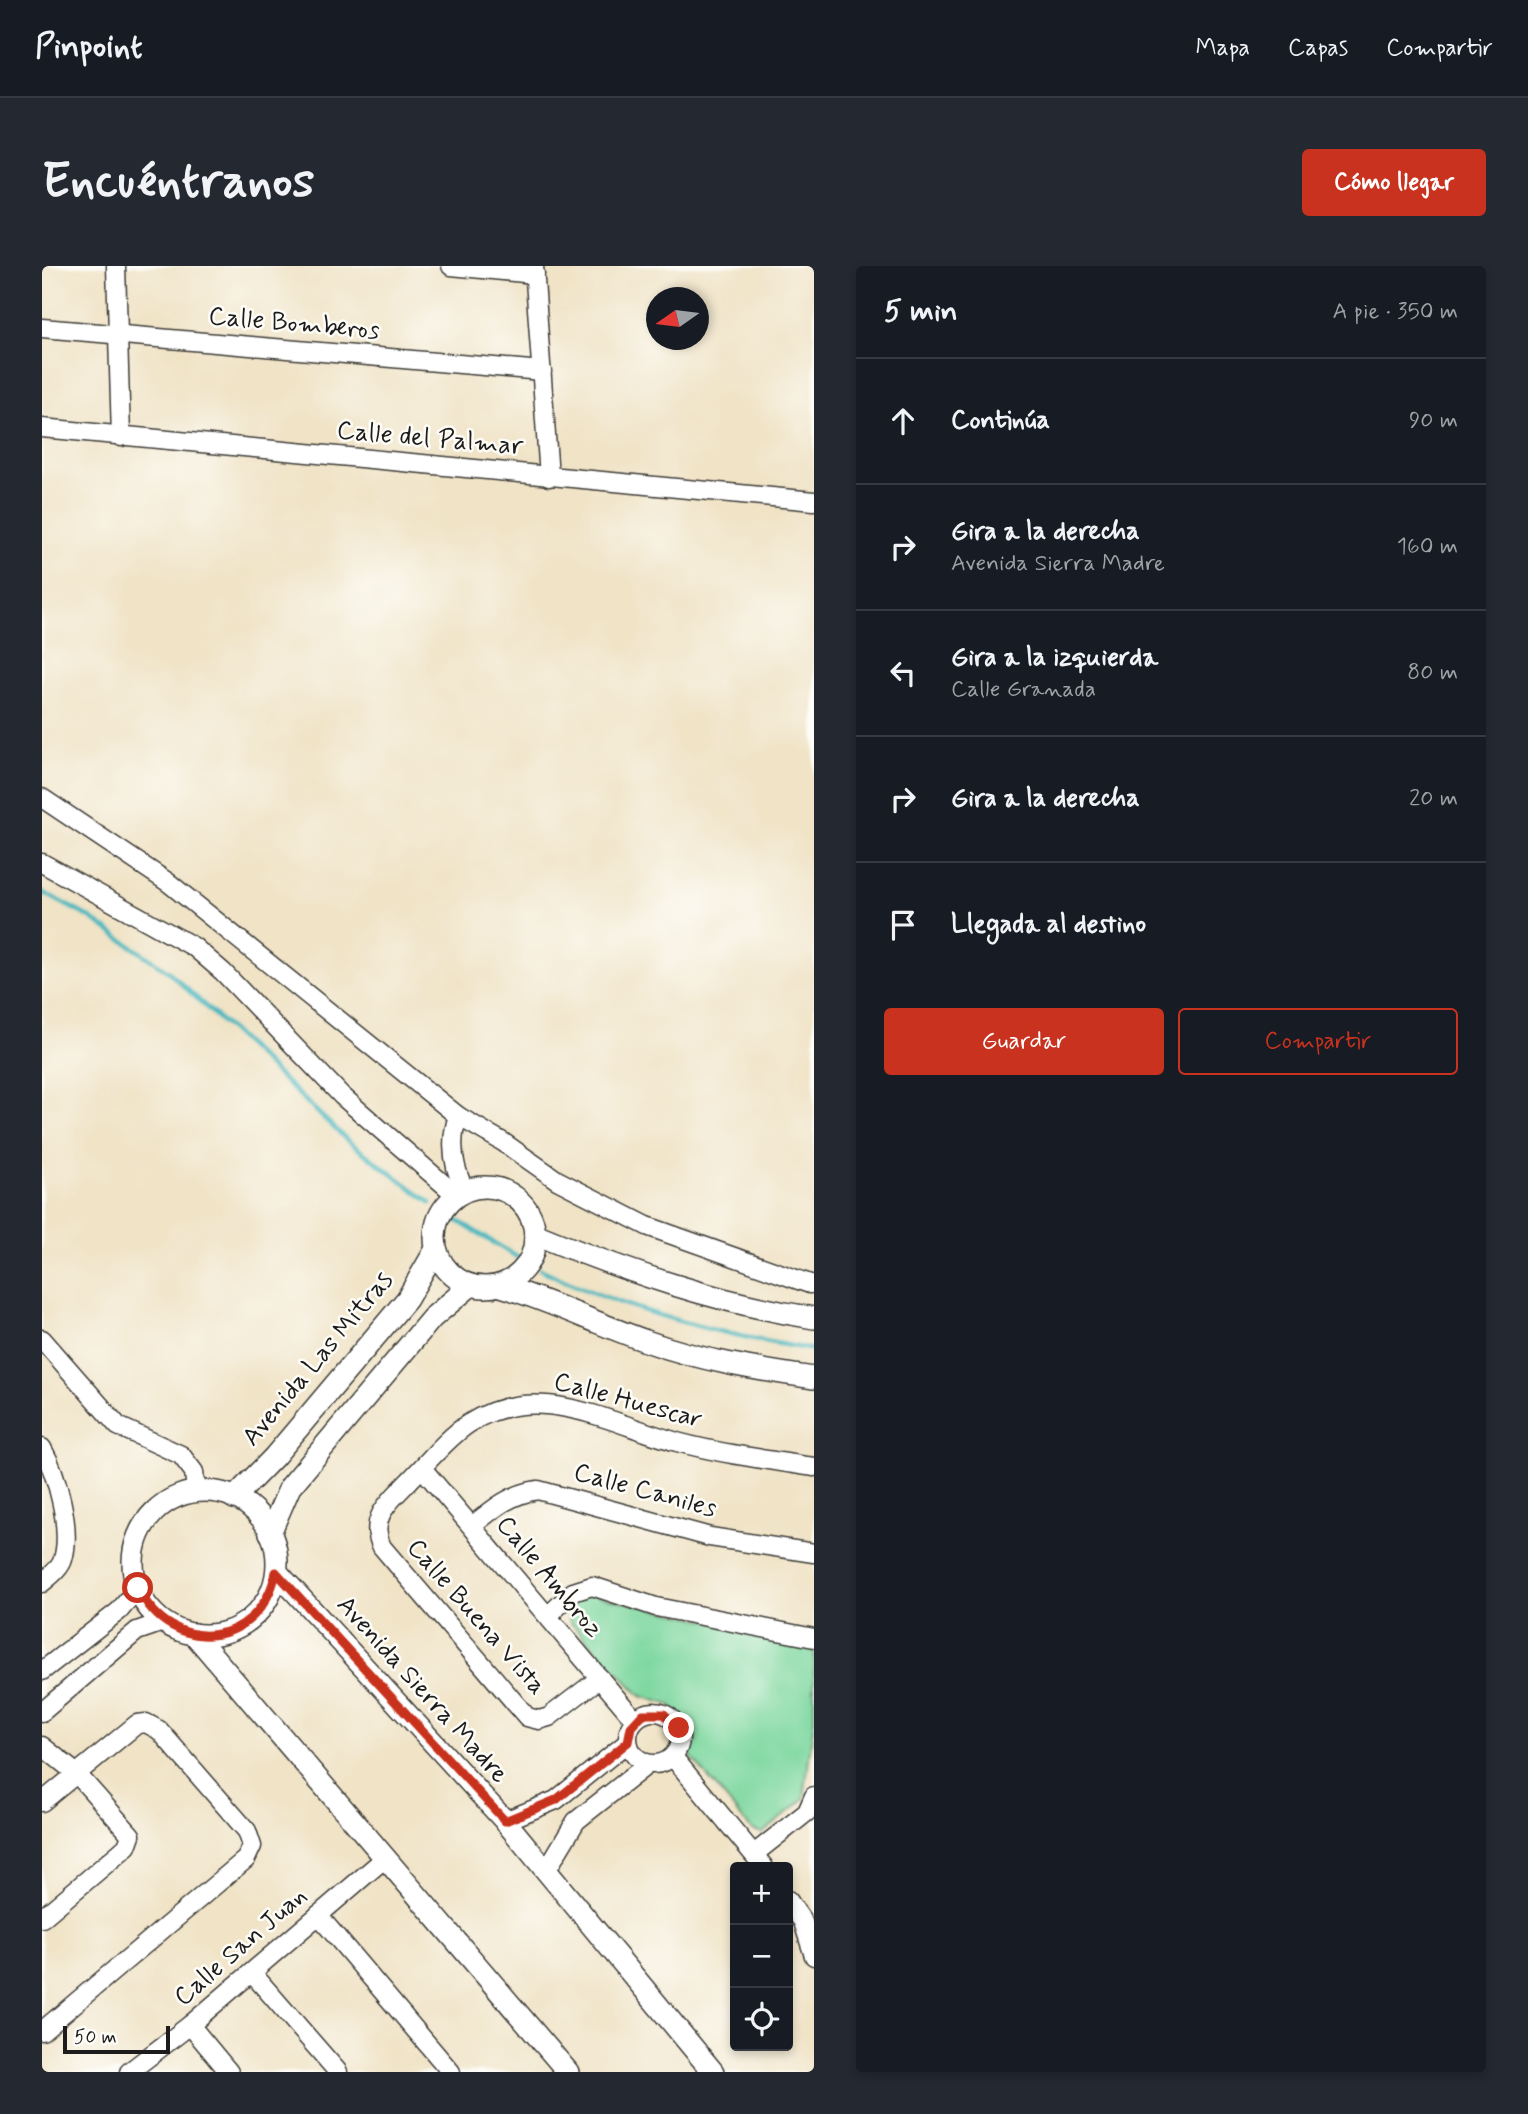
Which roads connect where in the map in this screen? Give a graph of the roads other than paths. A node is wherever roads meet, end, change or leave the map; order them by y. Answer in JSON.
{"nodes":[{"id":1,"x":116,"y":266,"type":"edge"},
{"id":2,"x":451,"y":266,"type":"edge"},
{"id":3,"x":534,"y":270,"type":"edge"},
{"id":4,"x":42,"y":328,"type":"edge"},
{"id":5,"x":119,"y":336,"type":"junction"},
{"id":6,"x":542,"y":371,"type":"junction"},
{"id":7,"x":42,"y":428,"type":"edge"},
{"id":8,"x":121,"y":437,"type":"junction"},
{"id":9,"x":549,"y":477,"type":"junction"},
{"id":10,"x":814,"y":501,"type":"edge"},
{"id":11,"x":42,"y":798,"type":"edge"},
{"id":12,"x":42,"y":863,"type":"edge"},
{"id":13,"x":458,"y":1116,"type":"junction"},
{"id":14,"x":461,"y":1193,"type":"junction"},
{"id":15,"x":535,"y":1234,"type":"junction"},
{"id":16,"x":436,"y":1249,"type":"junction"},
{"id":17,"x":810,"y":1284,"type":"dead end"},
{"id":18,"x":470,"y":1286,"type":"junction"},
{"id":19,"x":501,"y":1286,"type":"junction"},
{"id":20,"x":814,"y":1318,"type":"edge"},
{"id":21,"x":42,"y":1339,"type":"edge"},
{"id":22,"x":814,"y":1378,"type":"edge"},
{"id":23,"x":42,"y":1448,"type":"edge"},
{"id":24,"x":814,"y":1467,"type":"edge"},
{"id":25,"x":422,"y":1468,"type":"junction"},
{"id":26,"x":197,"y":1492,"type":"junction"},
{"id":27,"x":234,"y":1498,"type":"junction"},
{"id":28,"x":382,"y":1509,"type":"joint"},
{"id":29,"x":472,"y":1526,"type":"junction"},
{"id":30,"x":270,"y":1533,"type":"junction"},
{"id":31,"x":814,"y":1553,"type":"edge"},
{"id":32,"x":276,"y":1572,"type":"junction"},
{"id":33,"x":42,"y":1583,"type":"edge"},
{"id":34,"x":138,"y":1588,"type":"junction"},
{"id":35,"x":119,"y":1611,"type":"junction"},
{"id":36,"x":549,"y":1615,"type":"junction"},
{"id":37,"x":163,"y":1622,"type":"junction"},
{"id":38,"x":137,"y":1631,"type":"junction"},
{"id":39,"x":194,"y":1634,"type":"junction"},
{"id":40,"x":814,"y":1637,"type":"edge"},
{"id":41,"x":42,"y":1671,"type":"edge"},
{"id":42,"x":600,"y":1678,"type":"junction"},
{"id":43,"x":42,"y":1712,"type":"edge"},
{"id":44,"x":635,"y":1720,"type":"junction"},
{"id":45,"x":628,"y":1742,"type":"junction"},
{"id":46,"x":42,"y":1746,"type":"edge"},
{"id":47,"x":673,"y":1757,"type":"junction"},
{"id":48,"x":648,"y":1764,"type":"junction"},
{"id":49,"x":77,"y":1774,"type":"junction"},
{"id":50,"x":814,"y":1796,"type":"edge"},
{"id":51,"x":556,"y":1800,"type":"junction"},
{"id":52,"x":42,"y":1802,"type":"edge"},
{"id":53,"x":505,"y":1821,"type":"junction"},
{"id":54,"x":576,"y":1821,"type":"junction"},
{"id":55,"x":384,"y":1859,"type":"junction"},
{"id":56,"x":759,"y":1860,"type":"edge"},
{"id":57,"x":546,"y":1871,"type":"junction"},
{"id":58,"x":793,"y":1904,"type":"edge"},
{"id":59,"x":318,"y":1915,"type":"junction"},
{"id":60,"x":808,"y":1917,"type":"edge"},
{"id":61,"x":42,"y":1918,"type":"edge"},
{"id":62,"x":814,"y":1956,"type":"edge"},
{"id":63,"x":252,"y":1973,"type":"junction"},
{"id":64,"x":190,"y":2025,"type":"junction"},
{"id":65,"x":42,"y":2031,"type":"edge"},
{"id":66,"x":129,"y":2072,"type":"edge"},
{"id":67,"x":229,"y":2072,"type":"edge"},
{"id":68,"x":338,"y":2072,"type":"edge"},
{"id":69,"x":451,"y":2072,"type":"edge"},
{"id":70,"x":568,"y":2072,"type":"edge"},
{"id":71,"x":713,"y":2072,"type":"edge"}],
"edges":[{"from":1,"to":5,"type":"street"},
{"from":2,"to":3,"type":"street"},
{"from":3,"to":6,"type":"street"},
{"from":4,"to":5,"type":"street","name":"Calle Bomberos"},
{"from":5,"to":6,"type":"street","name":"Calle Bomberos"},
{"from":5,"to":8,"type":"street"},
{"from":6,"to":9,"type":"street"},
{"from":7,"to":8,"type":"street","name":"Calle del Palmar"},
{"from":8,"to":9,"type":"street","name":"Calle del Palmar"},
{"from":9,"to":10,"type":"street","name":"Calle del Palmar"},
{"from":11,"to":13,"type":"street"},
{"from":12,"to":14,"type":"street"},
{"from":13,"to":14,"type":"street"},
{"from":13,"to":17,"type":"street"},
{"from":14,"to":15,"type":"street"},
{"from":14,"to":16,"type":"street"},
{"from":15,"to":19,"type":"street"},
{"from":15,"to":20,"type":"street"},
{"from":16,"to":18,"type":"street"},
{"from":16,"to":27,"type":"street","name":"Avenida Las Mitras"},
{"from":18,"to":19,"type":"street"},
{"from":18,"to":30,"type":"street"},
{"from":19,"to":22,"type":"street"},
{"from":21,"to":26,"type":"street"},
{"from":23,"to":33,"type":"street"},
{"from":24,"to":25,"type":"street","name":"Calle Huescar"},
{"from":25,"to":28,"type":"street","name":"Calle Huescar"},
{"from":25,"to":29,"type":"street","name":"Calle Ambroz"},
{"from":26,"to":27,"type":"street"},
{"from":26,"to":34,"type":"street"},
{"from":27,"to":30,"type":"street"},
{"from":28,"to":42,"type":"street","name":"Calle Buena Vista"},
{"from":29,"to":31,"type":"street","name":"Calle Caniles"},
{"from":29,"to":36,"type":"street","name":"Calle Ambroz"},
{"from":30,"to":32,"type":"street"},
{"from":32,"to":39,"type":"street"},
{"from":32,"to":53,"type":"street","name":"Avenida Sierra Madre"},
{"from":34,"to":35,"type":"street"},
{"from":34,"to":37,"type":"street"},
{"from":35,"to":38,"type":"street"},
{"from":35,"to":41,"type":"street"},
{"from":36,"to":40,"type":"street"},
{"from":36,"to":42,"type":"street","name":"Calle Ambroz"},
{"from":37,"to":38,"type":"street"},
{"from":37,"to":39,"type":"street"},
{"from":38,"to":43,"type":"street"},
{"from":39,"to":55,"type":"street"},
{"from":42,"to":44,"type":"street","name":"Calle Ambroz"},
{"from":44,"to":45,"type":"street"},
{"from":44,"to":47,"type":"street"},
{"from":45,"to":48,"type":"street"},
{"from":45,"to":51,"type":"street"},
{"from":46,"to":49,"type":"street"},
{"from":47,"to":48,"type":"street"},
{"from":47,"to":56,"type":"street"},
{"from":48,"to":54,"type":"street"},
{"from":49,"to":52,"type":"street"},
{"from":49,"to":61,"type":"street"},
{"from":49,"to":65,"type":"street"},
{"from":50,"to":56,"type":"street"},
{"from":51,"to":53,"type":"street"},
{"from":51,"to":54,"type":"street"},
{"from":53,"to":57,"type":"street","name":"Avenida Sierra Madre"},
{"from":54,"to":57,"type":"street"},
{"from":55,"to":59,"type":"street","name":"Calle San Juan"},
{"from":55,"to":70,"type":"street"},
{"from":57,"to":71,"type":"street","name":"Avenida Sierra Madre"},
{"from":58,"to":60,"type":"street"},
{"from":59,"to":63,"type":"street","name":"Calle San Juan"},
{"from":59,"to":69,"type":"street"},
{"from":60,"to":62,"type":"street"},
{"from":63,"to":64,"type":"street","name":"Calle San Juan"},
{"from":63,"to":68,"type":"street"},
{"from":64,"to":66,"type":"street","name":"Calle San Juan"},
{"from":64,"to":67,"type":"street"}]}
